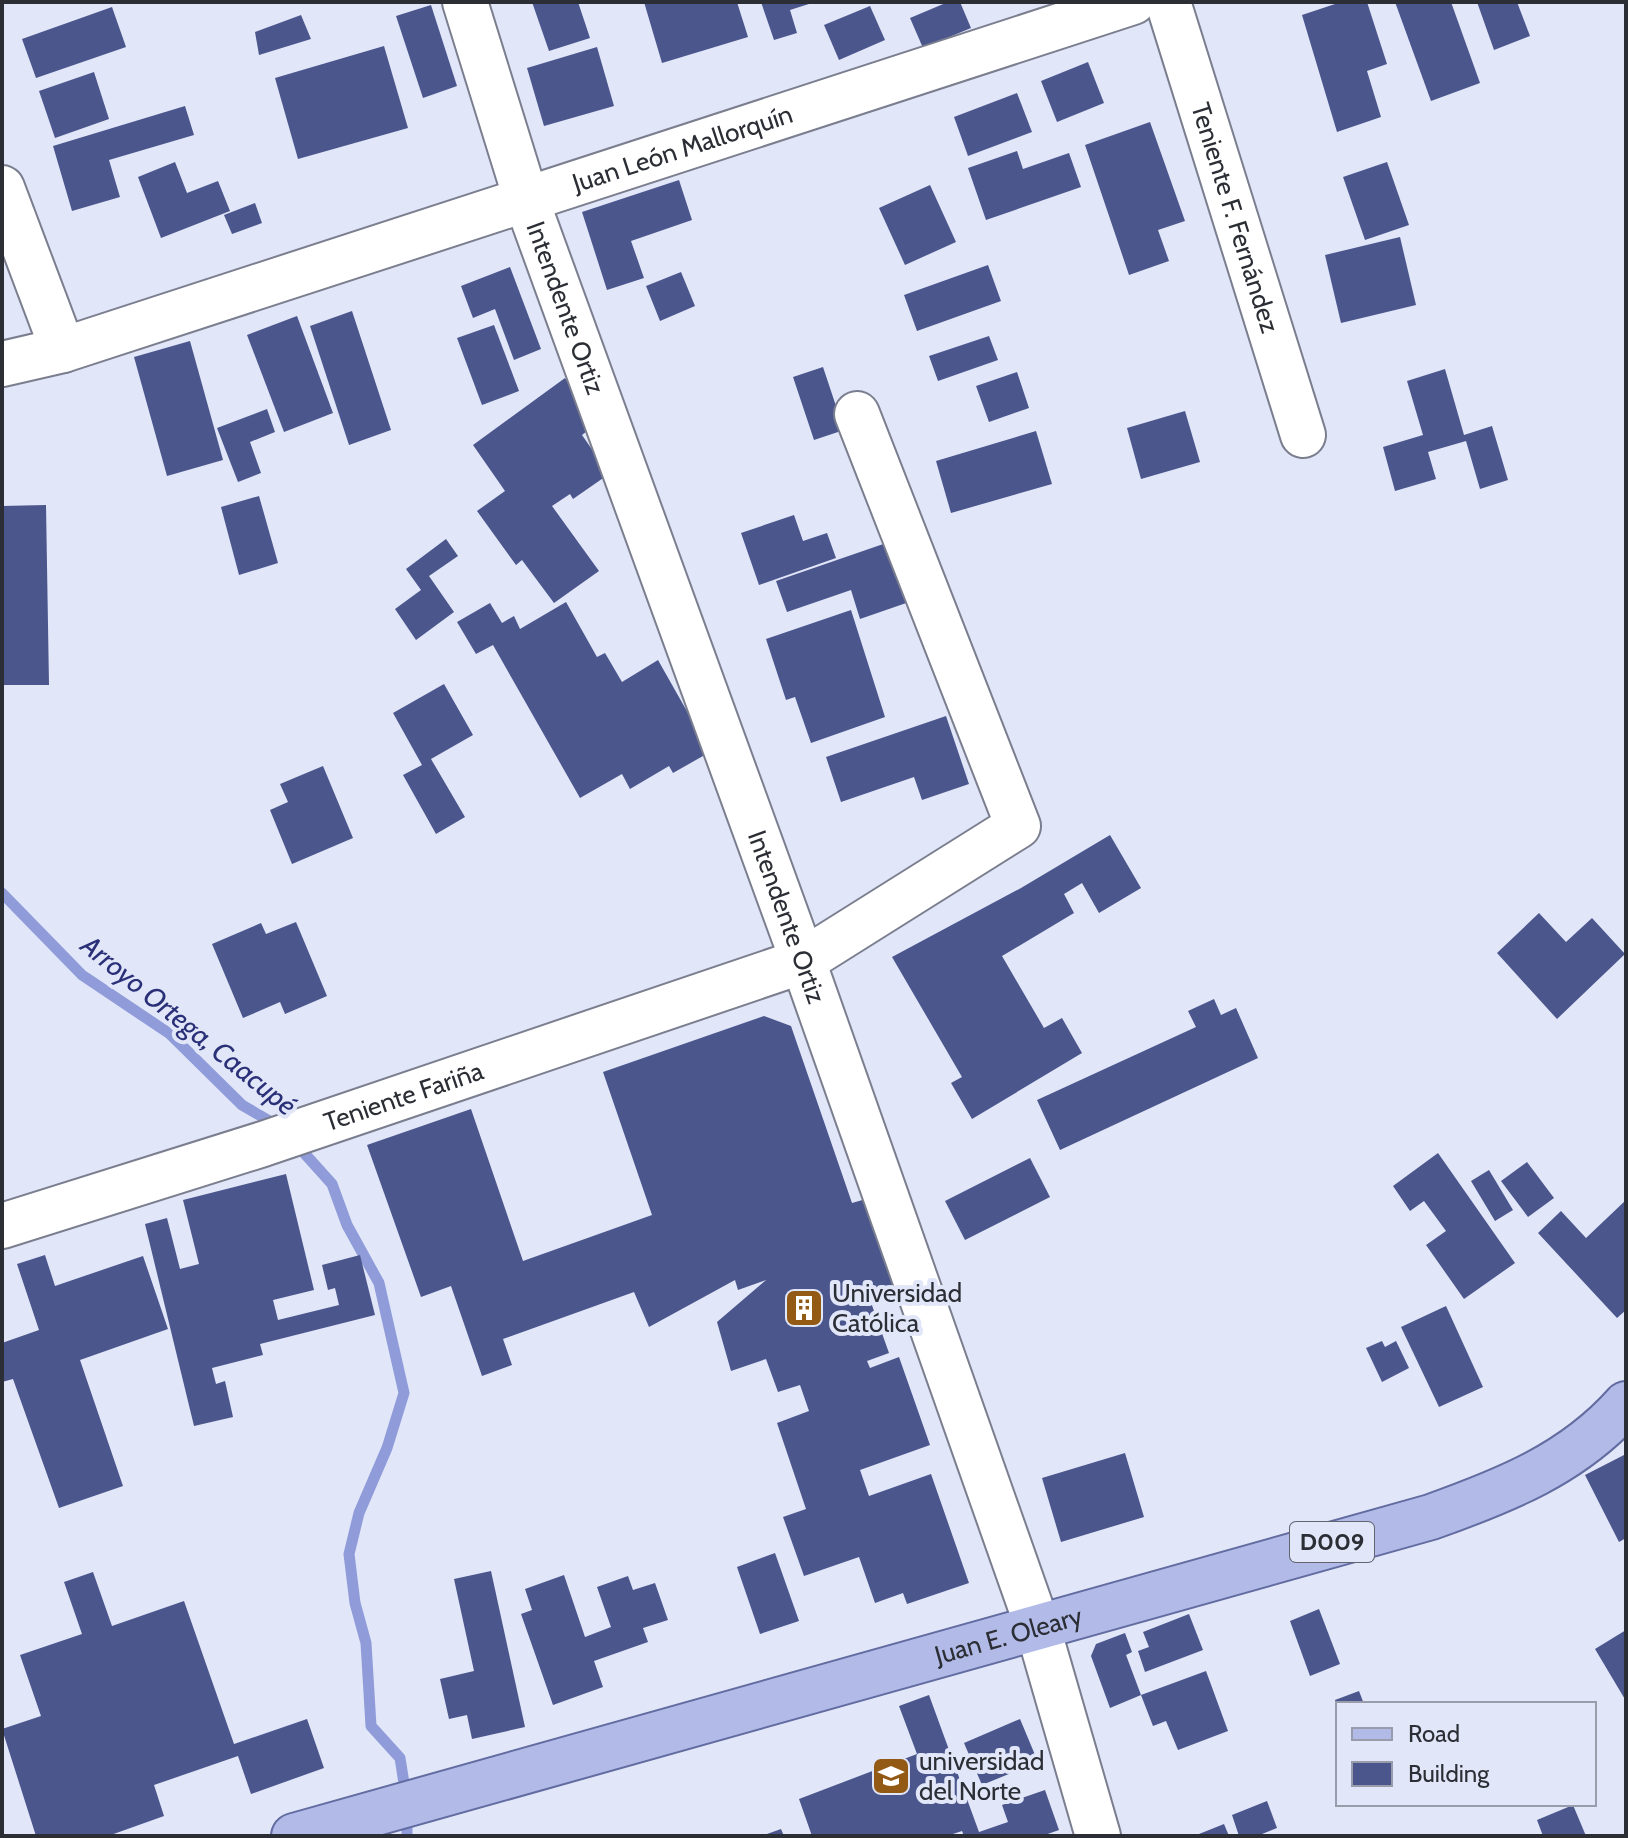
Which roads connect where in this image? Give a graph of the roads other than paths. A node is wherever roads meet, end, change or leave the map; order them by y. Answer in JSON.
{"nodes":[{"id":1,"x":465,"y":2,"type":"edge"},
{"id":2,"x":1133,"y":2,"type":"edge"},
{"id":3,"x":1168,"y":2,"type":"edge"},
{"id":4,"x":2,"y":188,"type":"edge"},
{"id":5,"x":527,"y":202,"type":"junction"},
{"id":6,"x":63,"y":350,"type":"junction"},
{"id":7,"x":2,"y":364,"type":"edge"},
{"id":8,"x":857,"y":414,"type":"dead end"},
{"id":9,"x":1303,"y":435,"type":"dead end"},
{"id":10,"x":803,"y":961,"type":"junction"},
{"id":11,"x":2,"y":1226,"type":"edge"},
{"id":12,"x":1626,"y":1404,"type":"edge"},
{"id":13,"x":1037,"y":1625,"type":"junction"},
{"id":14,"x":294,"y":1836,"type":"edge"},
{"id":15,"x":1098,"y":1836,"type":"edge"}],
"edges":[{"from":1,"to":5,"type":"street","name":"Intendente Ortiz"},
{"from":2,"to":5,"type":"street","name":"Juan León Mallorquín"},
{"from":3,"to":9,"type":"street","name":"Teniente F. Fernández"},
{"from":4,"to":6,"type":"street"},
{"from":5,"to":6,"type":"street","name":"Juan León Mallorquín"},
{"from":5,"to":10,"type":"street","name":"Intendente Ortiz"},
{"from":6,"to":7,"type":"street","name":"Juan León Mallorquín"},
{"from":8,"to":10,"type":"street","name":"Teniente Fariña"},
{"from":10,"to":11,"type":"street","name":"Teniente Fariña"},
{"from":10,"to":13,"type":"street","name":"Intendente Ortiz"},
{"from":12,"to":13,"type":"main road","name":"Juan E. Oleary","number":"D009"},
{"from":13,"to":14,"type":"main road","name":"Juan E. Oleary","number":"D009"},
{"from":13,"to":15,"type":"street","name":"Intendente Ortiz"}]}
